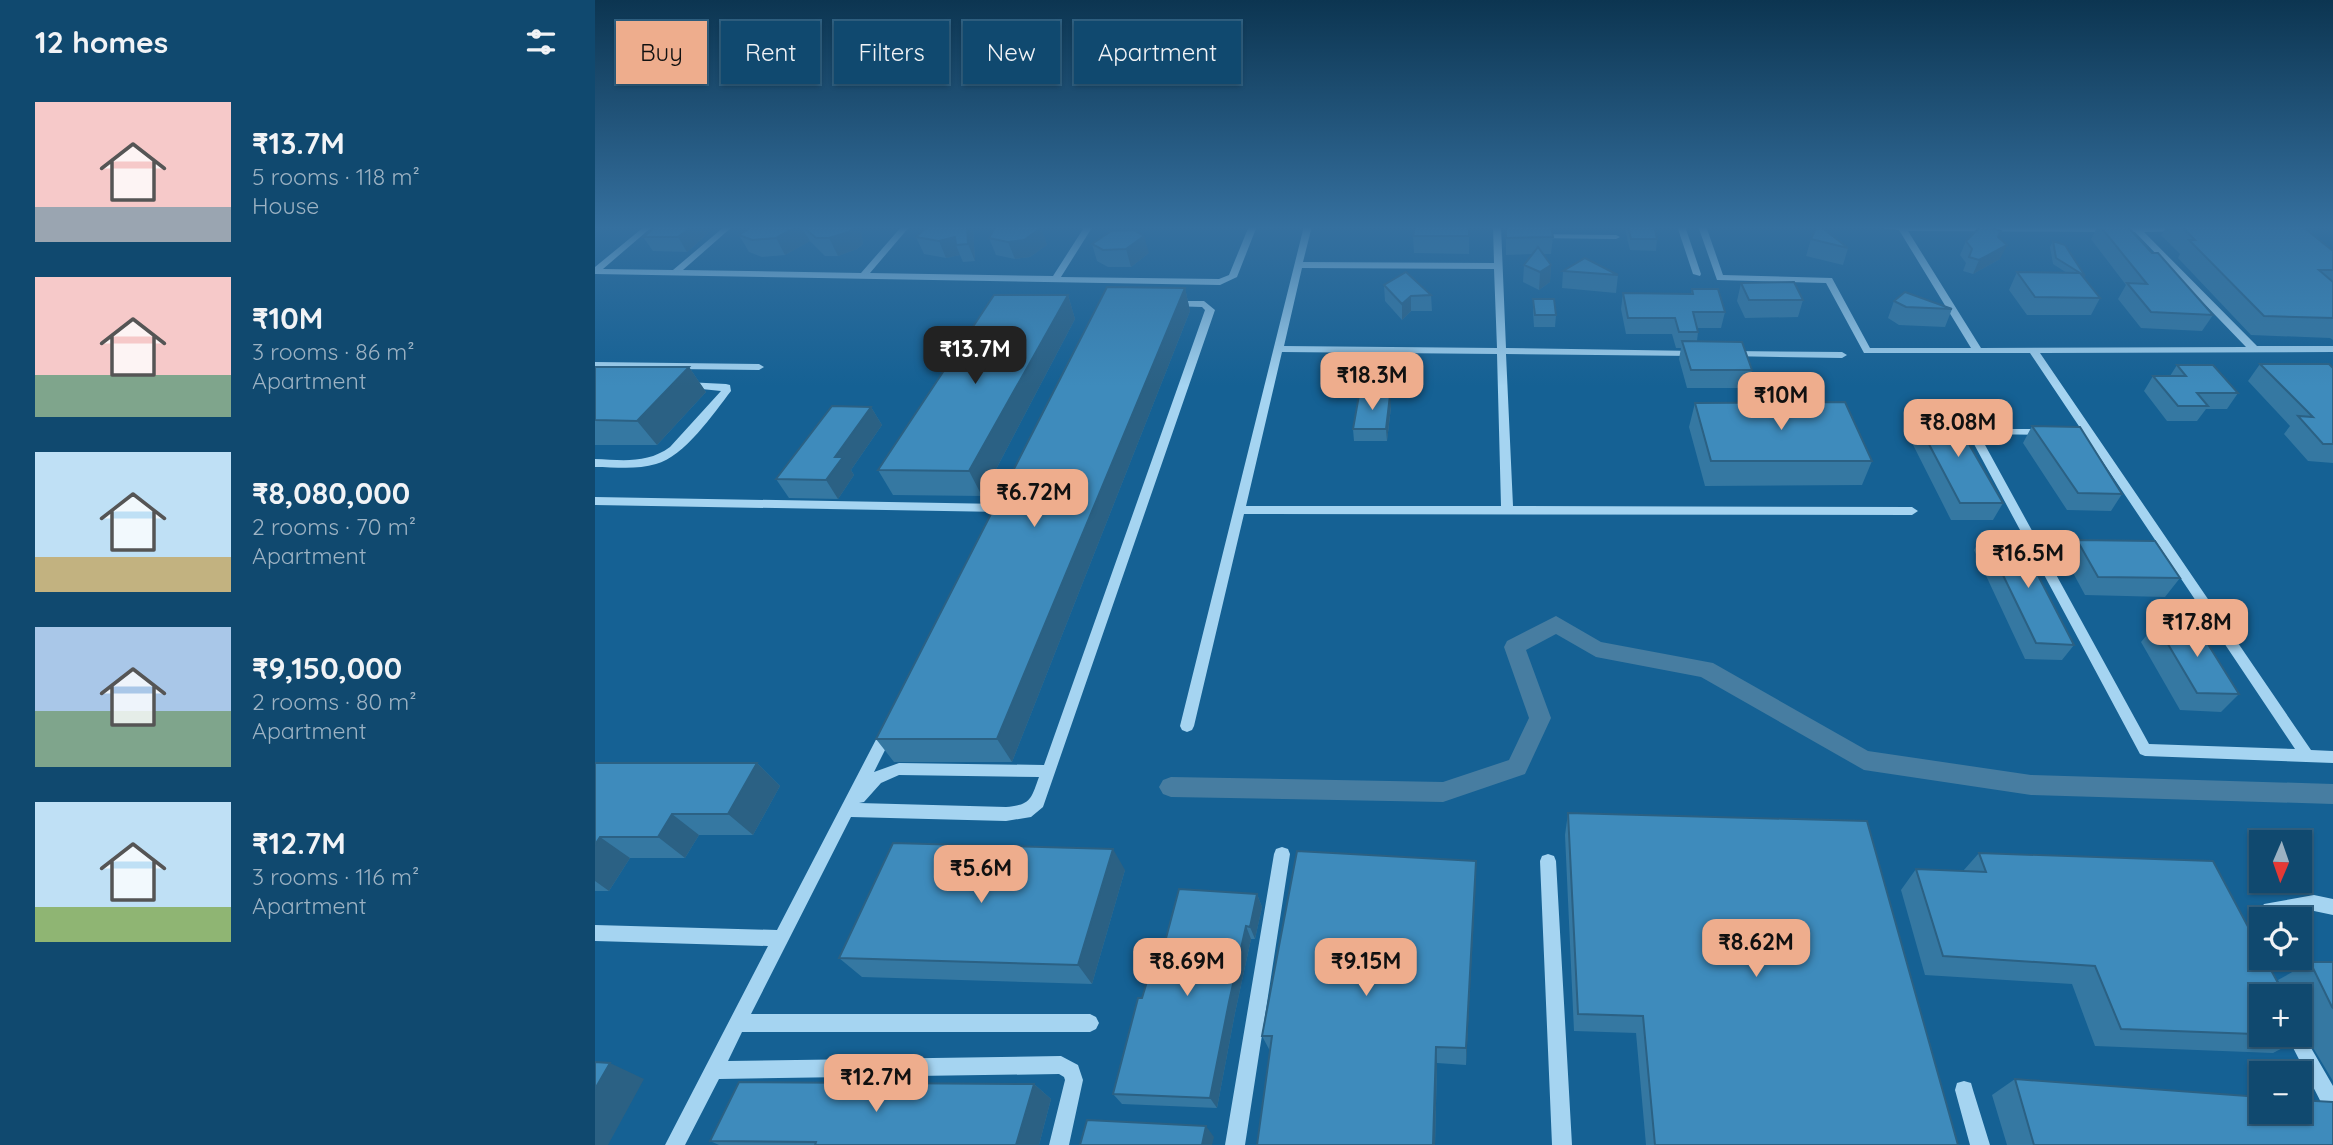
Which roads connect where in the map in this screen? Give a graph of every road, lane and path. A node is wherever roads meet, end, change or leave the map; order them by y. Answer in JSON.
{"nodes":[{"id":1,"x":1139,"y":279,"type":"edge"},
{"id":2,"x":1231,"y":279,"type":"edge"},
{"id":3,"x":1295,"y":279,"type":"edge"},
{"id":4,"x":1499,"y":279,"type":"edge"},
{"id":5,"x":1798,"y":279,"type":"edge"},
{"id":6,"x":1934,"y":279,"type":"edge"},
{"id":7,"x":2187,"y":279,"type":"edge"},
{"id":8,"x":1164,"y":303,"type":"edge"},
{"id":9,"x":1278,"y":349,"type":"junction"},
{"id":10,"x":2255,"y":349,"type":"junction"},
{"id":11,"x":2333,"y":349,"type":"edge"},
{"id":12,"x":2033,"y":350,"type":"junction"},
{"id":13,"x":1502,"y":351,"type":"junction"},
{"id":14,"x":1978,"y":351,"type":"junction"},
{"id":15,"x":1706,"y":354,"type":"edge"},
{"id":16,"x":1720,"y":354,"type":"edge"},
{"id":17,"x":1842,"y":355,"type":"dead end"},
{"id":18,"x":595,"y":365,"type":"edge"},
{"id":19,"x":759,"y":367,"type":"dead end"},
{"id":20,"x":677,"y":385,"type":"edge"},
{"id":21,"x":2075,"y":432,"type":"junction"},
{"id":22,"x":595,"y":463,"type":"edge"},
{"id":23,"x":595,"y":501,"type":"edge"},
{"id":24,"x":1002,"y":508,"type":"edge"},
{"id":25,"x":1239,"y":510,"type":"junction"},
{"id":26,"x":1507,"y":510,"type":"junction"},
{"id":27,"x":1912,"y":511,"type":"dead end"},
{"id":28,"x":897,"y":713,"type":"edge"},
{"id":29,"x":1187,"y":726,"type":"dead end"},
{"id":30,"x":2307,"y":756,"type":"junction"},
{"id":31,"x":2333,"y":757,"type":"edge"},
{"id":32,"x":1049,"y":771,"type":"junction"},
{"id":33,"x":847,"y":810,"type":"junction"},
{"id":34,"x":1282,"y":854,"type":"dead end"},
{"id":35,"x":1548,"y":861,"type":"dead end"},
{"id":36,"x":2289,"y":907,"type":"edge"},
{"id":37,"x":2333,"y":907,"type":"edge"},
{"id":38,"x":595,"y":933,"type":"edge"},
{"id":39,"x":781,"y":939,"type":"junction"},
{"id":40,"x":738,"y":1023,"type":"junction"},
{"id":41,"x":1090,"y":1023,"type":"dead end"},
{"id":42,"x":2302,"y":1047,"type":"edge"},
{"id":43,"x":714,"y":1070,"type":"junction"},
{"id":44,"x":1964,"y":1090,"type":"dead end"},
{"id":45,"x":2333,"y":1105,"type":"edge"},
{"id":46,"x":675,"y":1145,"type":"edge"},
{"id":47,"x":1059,"y":1145,"type":"edge"},
{"id":48,"x":1235,"y":1145,"type":"edge"},
{"id":49,"x":1562,"y":1145,"type":"edge"},
{"id":50,"x":1980,"y":1145,"type":"edge"}],
"edges":[{"from":1,"to":2,"type":"street"},
{"from":3,"to":9,"type":"street"},
{"from":4,"to":13,"type":"street"},
{"from":5,"to":14,"type":"street"},
{"from":6,"to":14,"type":"street"},
{"from":7,"to":10,"type":"street"},
{"from":8,"to":32,"type":"street"},
{"from":9,"to":13,"type":"street"},
{"from":9,"to":25,"type":"street"},
{"from":10,"to":11,"type":"street"},
{"from":10,"to":12,"type":"street"},
{"from":12,"to":14,"type":"street"},
{"from":12,"to":21,"type":"street"},
{"from":13,"to":15,"type":"street"},
{"from":13,"to":26,"type":"street"},
{"from":16,"to":17,"type":"street"},
{"from":18,"to":19,"type":"street"},
{"from":20,"to":22,"type":"street"},
{"from":21,"to":30,"type":"street"},
{"from":21,"to":30,"type":"street"},
{"from":23,"to":24,"type":"street"},
{"from":25,"to":26,"type":"street"},
{"from":25,"to":29,"type":"street"},
{"from":26,"to":27,"type":"street"},
{"from":28,"to":33,"type":"street"},
{"from":30,"to":31,"type":"street"},
{"from":32,"to":33,"type":"street"},
{"from":32,"to":33,"type":"street"},
{"from":33,"to":39,"type":"street"},
{"from":34,"to":48,"type":"lane"},
{"from":35,"to":49,"type":"street"},
{"from":36,"to":37,"type":"street"},
{"from":38,"to":39,"type":"street"},
{"from":39,"to":40,"type":"street"},
{"from":40,"to":41,"type":"street"},
{"from":40,"to":43,"type":"street"},
{"from":42,"to":45,"type":"street"},
{"from":43,"to":46,"type":"street"},
{"from":43,"to":47,"type":"street"},
{"from":44,"to":50,"type":"lane"}]}
